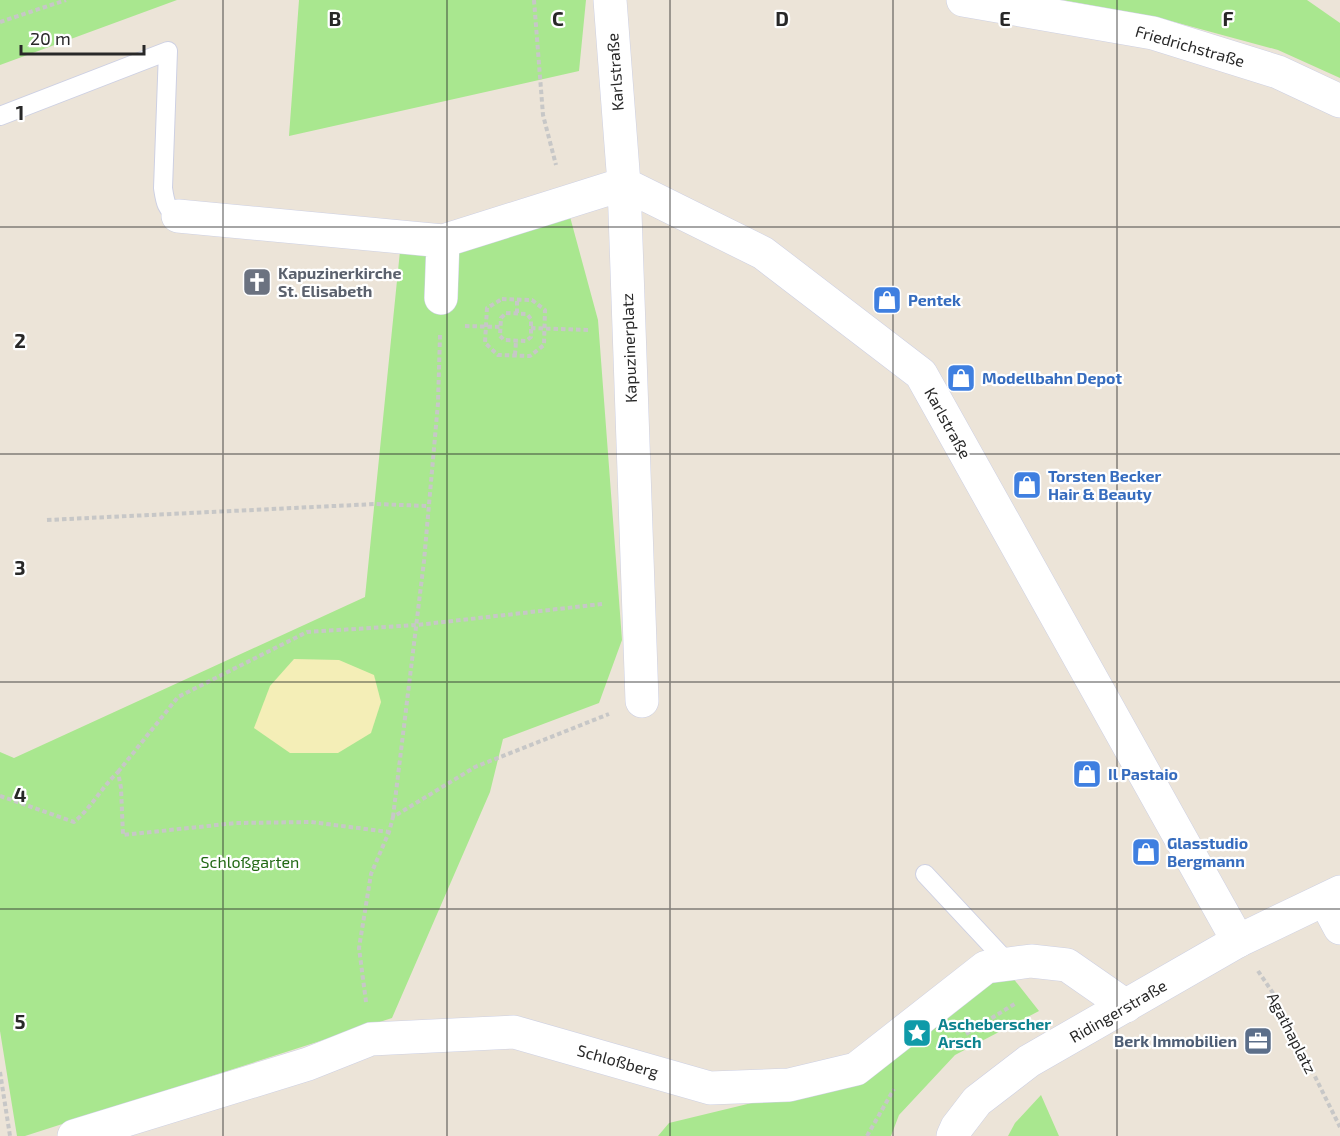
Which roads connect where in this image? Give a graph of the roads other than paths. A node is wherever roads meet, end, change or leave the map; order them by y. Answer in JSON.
{"nodes":[{"id":1,"x":610,"y":0,"type":"edge"},
{"id":2,"x":963,"y":0,"type":"edge"},
{"id":3,"x":1340,"y":101,"type":"edge"},
{"id":4,"x":0,"y":116,"type":"edge"},
{"id":5,"x":624,"y":184,"type":"junction"},
{"id":6,"x":178,"y":216,"type":"joint"},
{"id":7,"x":443,"y":241,"type":"junction"},
{"id":8,"x":441,"y":298,"type":"road end"},
{"id":9,"x":642,"y":701,"type":"road end"},
{"id":10,"x":925,"y":874,"type":"dead end"},
{"id":11,"x":1335,"y":906,"type":"edge"},
{"id":12,"x":1238,"y":941,"type":"junction"},
{"id":13,"x":1009,"y":964,"type":"junction"},
{"id":14,"x":1126,"y":1006,"type":"junction"},
{"id":15,"x":74,"y":1136,"type":"edge"},
{"id":16,"x":953,"y":1136,"type":"edge"}],
"edges":[{"from":1,"to":5,"type":"street","name":"Karlstraße"},
{"from":2,"to":3,"type":"street","name":"Friedrichstraße"},
{"from":4,"to":6,"type":"lane"},
{"from":5,"to":7,"type":"street"},
{"from":5,"to":9,"type":"street","name":"Kapuzinerplatz"},
{"from":5,"to":12,"type":"street","name":"Karlstraße"},
{"from":6,"to":7,"type":"street"},
{"from":7,"to":8,"type":"street"},
{"from":10,"to":13,"type":"lane"},
{"from":11,"to":12,"type":"street","name":"Ridingerstraße"},
{"from":12,"to":14,"type":"street","name":"Ridingerstraße"},
{"from":13,"to":14,"type":"street","name":"Schloßberg"},
{"from":13,"to":15,"type":"street","name":"Schloßberg"},
{"from":14,"to":16,"type":"street","name":"Ridingerstraße"}]}
